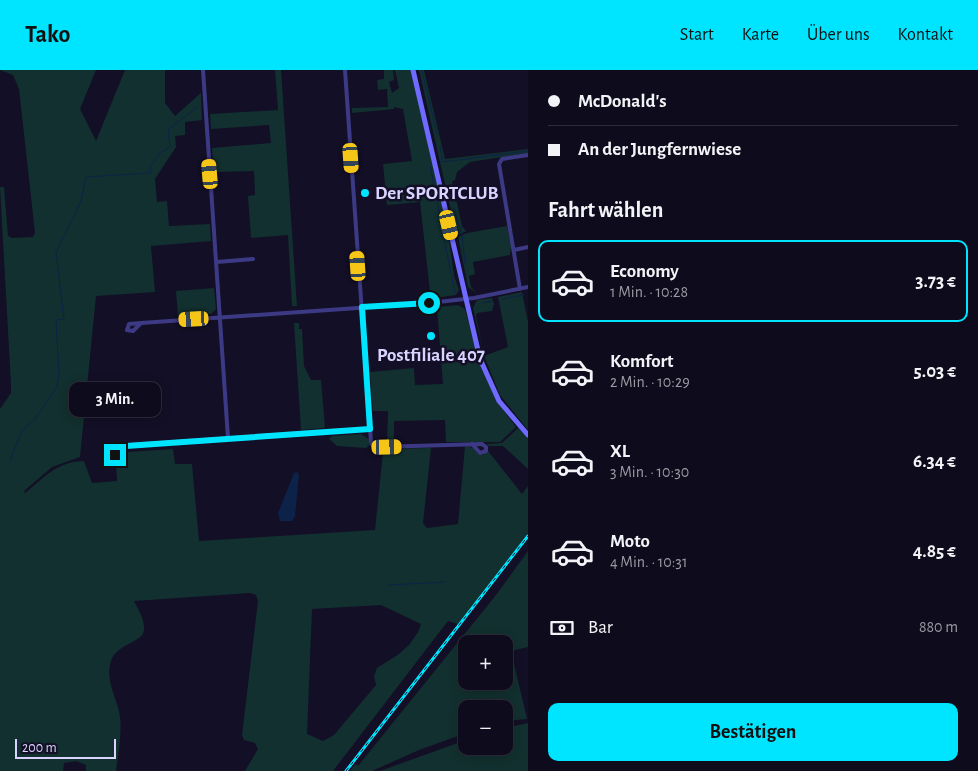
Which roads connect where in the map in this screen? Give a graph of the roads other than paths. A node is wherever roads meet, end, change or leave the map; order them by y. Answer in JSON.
{"nodes":[{"id":1,"x":203,"y":70,"type":"edge"},
{"id":2,"x":345,"y":70,"type":"edge"},
{"id":3,"x":413,"y":70,"type":"edge"},
{"id":4,"x":528,"y":156,"type":"edge"},
{"id":5,"x":528,"y":247,"type":"edge"},
{"id":6,"x":514,"y":248,"type":"junction"},
{"id":7,"x":253,"y":259,"type":"dead end"},
{"id":8,"x":217,"y":262,"type":"junction"},
{"id":9,"x":528,"y":287,"type":"edge"},
{"id":10,"x":520,"y":289,"type":"junction"},
{"id":11,"x":466,"y":299,"type":"junction"},
{"id":12,"x":362,"y":307,"type":"junction"},
{"id":13,"x":220,"y":317,"type":"junction"},
{"id":14,"x":141,"y":323,"type":"dead end"},
{"id":15,"x":370,"y":429,"type":"junction"},
{"id":16,"x":528,"y":436,"type":"edge"},
{"id":17,"x":228,"y":438,"type":"junction"},
{"id":18,"x":472,"y":444,"type":"dead end"},
{"id":19,"x":126,"y":446,"type":"dead end"}],
"edges":[{"from":1,"to":8,"type":"street"},
{"from":2,"to":12,"type":"street"},
{"from":3,"to":11,"type":"main road"},
{"from":4,"to":6,"type":"street"},
{"from":5,"to":6,"type":"street"},
{"from":6,"to":10,"type":"street"},
{"from":7,"to":8,"type":"street"},
{"from":8,"to":13,"type":"street"},
{"from":9,"to":10,"type":"street"},
{"from":10,"to":11,"type":"street"},
{"from":11,"to":12,"type":"street"},
{"from":11,"to":16,"type":"main road"},
{"from":12,"to":13,"type":"street"},
{"from":12,"to":15,"type":"street"},
{"from":13,"to":14,"type":"street"},
{"from":13,"to":17,"type":"street"},
{"from":15,"to":17,"type":"street"},
{"from":15,"to":18,"type":"street"},
{"from":17,"to":19,"type":"street"}]}
